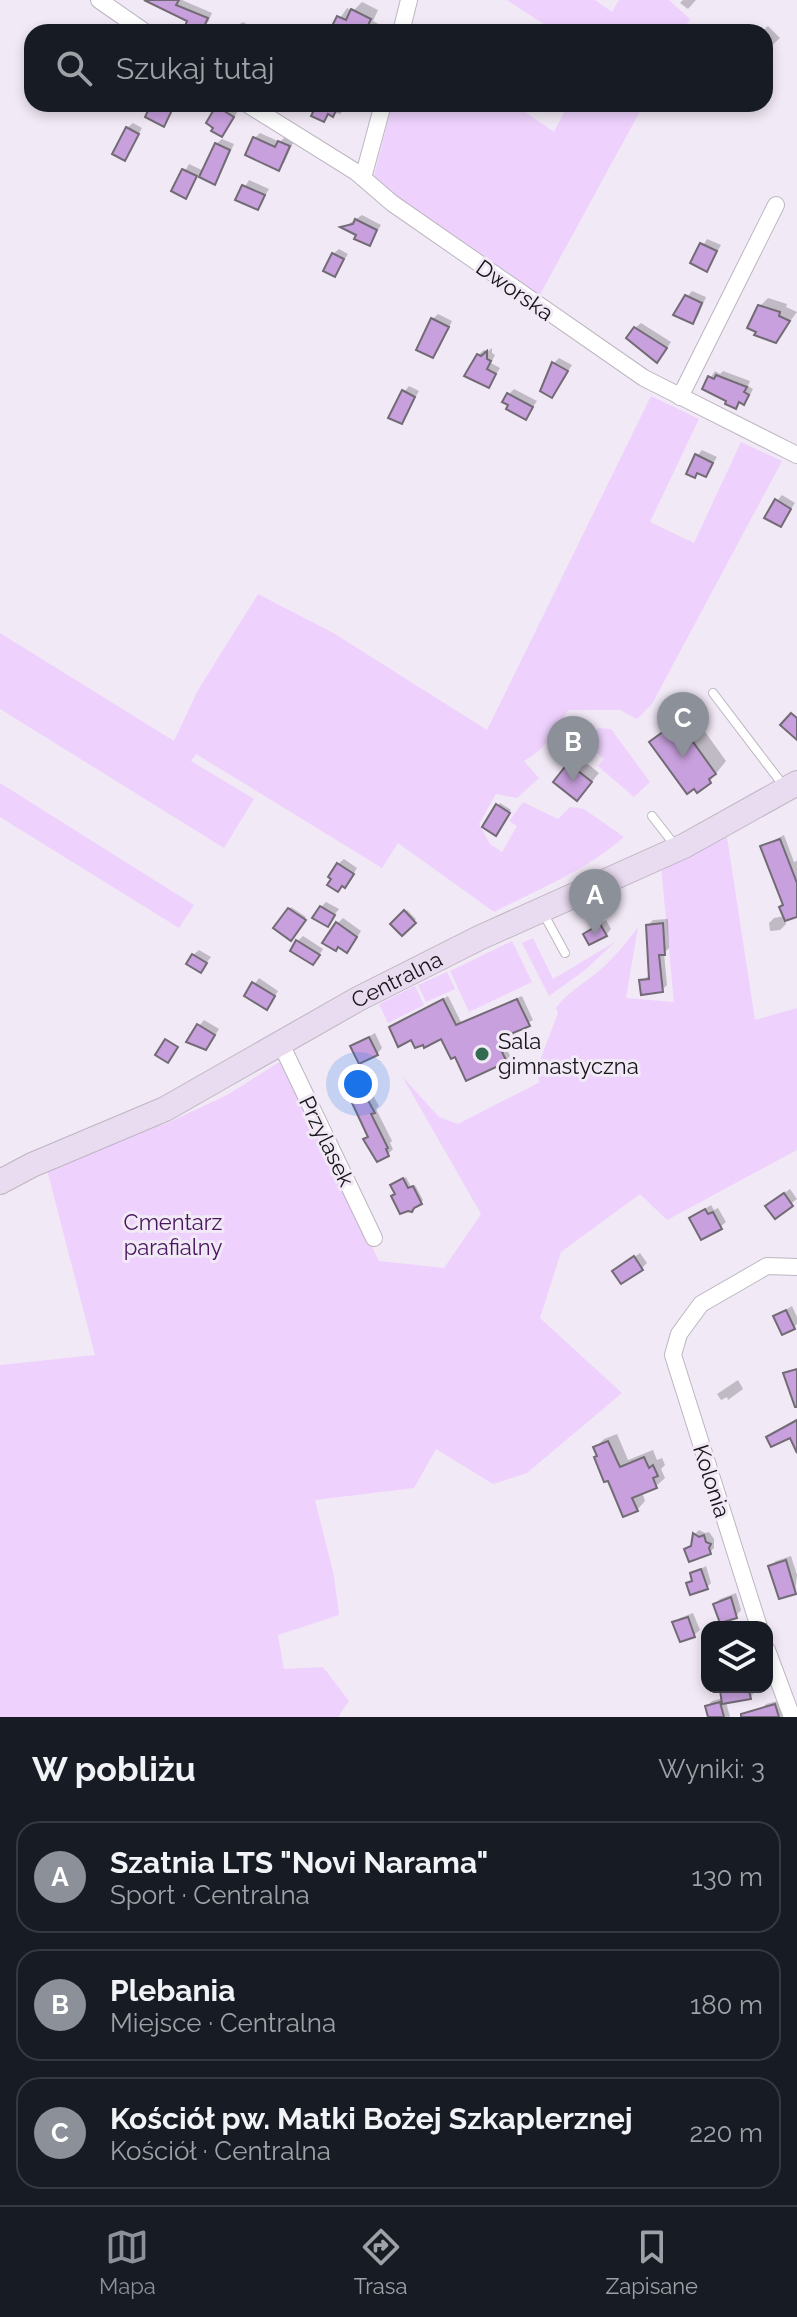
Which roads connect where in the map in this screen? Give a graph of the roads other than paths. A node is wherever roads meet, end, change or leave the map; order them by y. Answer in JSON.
{"nodes":[{"id":1,"x":99,"y":0,"type":"edge"},
{"id":2,"x":409,"y":0,"type":"edge"},
{"id":3,"x":134,"y":24,"type":"edge"},
{"id":4,"x":403,"y":24,"type":"edge"},
{"id":5,"x":260,"y":112,"type":"edge"},
{"id":6,"x":381,"y":112,"type":"edge"},
{"id":7,"x":363,"y":178,"type":"junction"},
{"id":8,"x":776,"y":205,"type":"dead end"},
{"id":9,"x":680,"y":397,"type":"junction"},
{"id":10,"x":797,"y":455,"type":"edge"},
{"id":11,"x":713,"y":693,"type":"dead end"},
{"id":12,"x":792,"y":786,"type":"edge"},
{"id":13,"x":652,"y":816,"type":"dead end"},
{"id":14,"x":677,"y":849,"type":"junction"},
{"id":15,"x":541,"y":910,"type":"junction"},
{"id":16,"x":565,"y":953,"type":"dead end"},
{"id":17,"x":281,"y":1044,"type":"junction"},
{"id":18,"x":0,"y":1182,"type":"edge"},
{"id":19,"x":374,"y":1238,"type":"dead end"},
{"id":20,"x":797,"y":1267,"type":"edge"},
{"id":21,"x":757,"y":1621,"type":"edge"},
{"id":22,"x":773,"y":1666,"type":"edge"},
{"id":23,"x":792,"y":1717,"type":"edge"}],
"edges":[{"from":1,"to":3,"type":"street"},
{"from":2,"to":4,"type":"street"},
{"from":5,"to":7,"type":"street","name":"Dworska"},
{"from":6,"to":7,"type":"street"},
{"from":7,"to":9,"type":"street","name":"Dworska"},
{"from":8,"to":9,"type":"street"},
{"from":9,"to":10,"type":"street","name":"Dworska"},
{"from":11,"to":12,"type":"lane"},
{"from":12,"to":14,"type":"street","name":"Centralna"},
{"from":13,"to":14,"type":"lane"},
{"from":14,"to":15,"type":"street","name":"Centralna"},
{"from":15,"to":16,"type":"lane"},
{"from":15,"to":17,"type":"street","name":"Centralna"},
{"from":17,"to":18,"type":"street","name":"Centralna"},
{"from":17,"to":19,"type":"street","name":"Przylasek"},
{"from":20,"to":21,"type":"street","name":"Kolonia"},
{"from":22,"to":23,"type":"street"}]}
